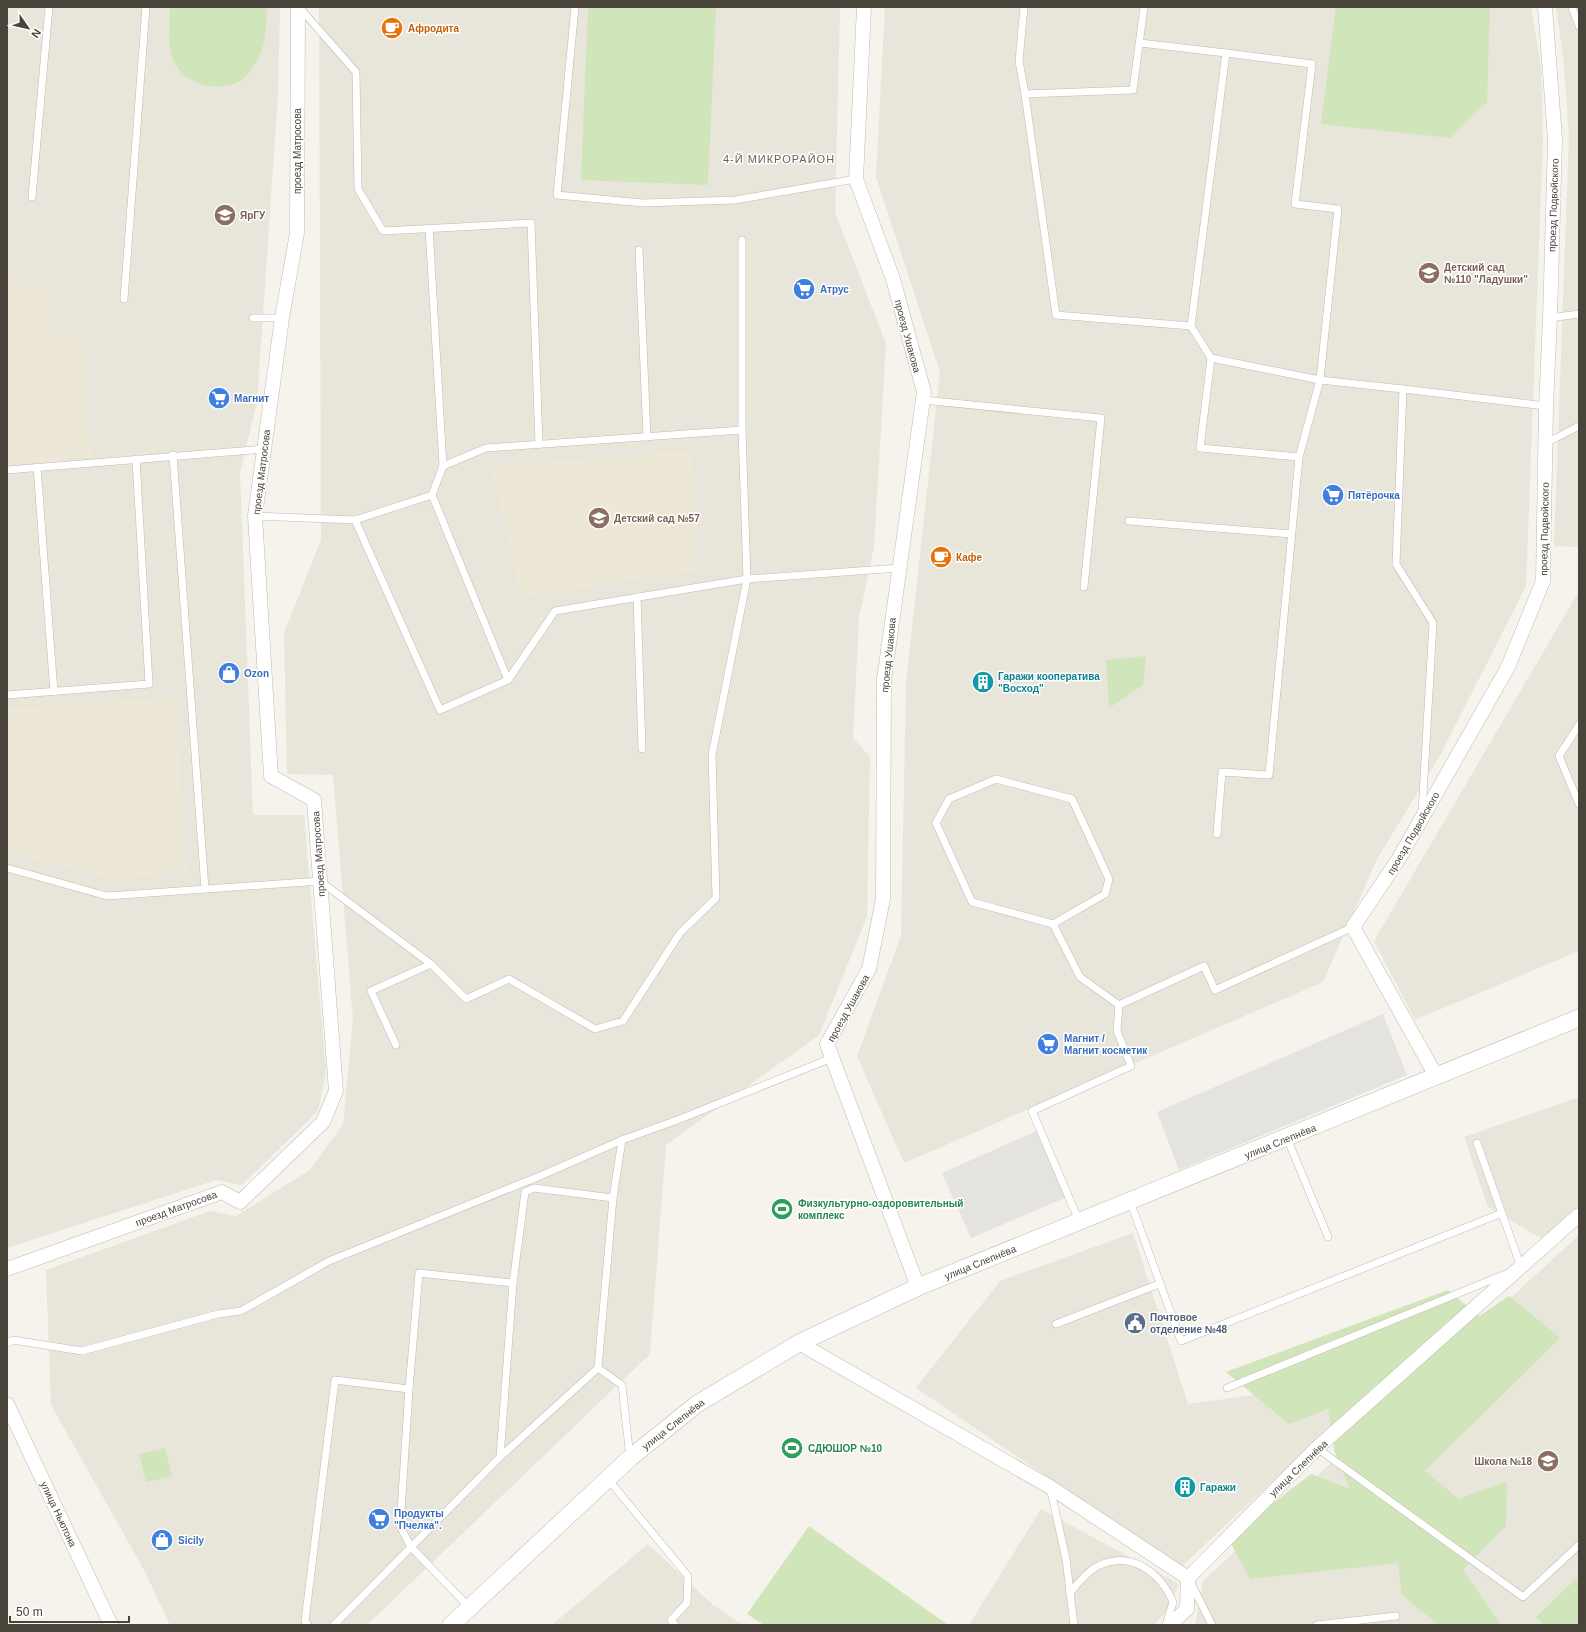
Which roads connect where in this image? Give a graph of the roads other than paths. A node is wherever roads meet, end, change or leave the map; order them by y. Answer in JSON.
{"nodes":[{"id":1,"x":49,"y":7,"type":"edge"},
{"id":2,"x":146,"y":7,"type":"edge"},
{"id":3,"x":298,"y":7,"type":"edge"},
{"id":4,"x":574,"y":7,"type":"edge"},
{"id":5,"x":864,"y":7,"type":"edge"},
{"id":6,"x":1024,"y":7,"type":"edge"},
{"id":7,"x":1144,"y":7,"type":"edge"},
{"id":8,"x":1545,"y":7,"type":"edge"},
{"id":9,"x":1572,"y":7,"type":"edge"},
{"id":10,"x":1579,"y":26,"type":"edge"},
{"id":11,"x":1140,"y":43,"type":"junction"},
{"id":12,"x":1226,"y":53,"type":"junction"},
{"id":13,"x":1025,"y":94,"type":"junction"},
{"id":14,"x":856,"y":179,"type":"junction"},
{"id":15,"x":32,"y":197,"type":"dead end"},
{"id":16,"x":429,"y":228,"type":"junction"},
{"id":17,"x":742,"y":240,"type":"dead end"},
{"id":18,"x":639,"y":250,"type":"dead end"},
{"id":19,"x":124,"y":299,"type":"dead end"},
{"id":20,"x":1579,"y":314,"type":"edge"},
{"id":21,"x":253,"y":318,"type":"dead end"},
{"id":22,"x":282,"y":318,"type":"junction"},
{"id":23,"x":1550,"y":318,"type":"junction"},
{"id":24,"x":1191,"y":326,"type":"junction"},
{"id":25,"x":1211,"y":358,"type":"junction"},
{"id":26,"x":1320,"y":380,"type":"junction"},
{"id":27,"x":1403,"y":389,"type":"junction"},
{"id":28,"x":923,"y":400,"type":"junction"},
{"id":29,"x":1546,"y":406,"type":"junction"},
{"id":30,"x":1579,"y":426,"type":"edge"},
{"id":31,"x":742,"y":430,"type":"junction"},
{"id":32,"x":646,"y":437,"type":"junction"},
{"id":33,"x":1546,"y":443,"type":"junction"},
{"id":34,"x":539,"y":444,"type":"junction"},
{"id":35,"x":264,"y":449,"type":"junction"},
{"id":36,"x":172,"y":456,"type":"junction"},
{"id":37,"x":1299,"y":457,"type":"junction"},
{"id":38,"x":136,"y":459,"type":"junction"},
{"id":39,"x":443,"y":466,"type":"junction"},
{"id":40,"x":37,"y":467,"type":"junction"},
{"id":41,"x":7,"y":470,"type":"edge"},
{"id":42,"x":432,"y":495,"type":"junction"},
{"id":43,"x":255,"y":516,"type":"junction"},
{"id":44,"x":355,"y":520,"type":"junction"},
{"id":45,"x":1129,"y":521,"type":"dead end"},
{"id":46,"x":1291,"y":534,"type":"junction"},
{"id":47,"x":899,"y":568,"type":"junction"},
{"id":48,"x":747,"y":579,"type":"junction"},
{"id":49,"x":1084,"y":587,"type":"dead end"},
{"id":50,"x":637,"y":597,"type":"junction"},
{"id":51,"x":508,"y":680,"type":"junction"},
{"id":52,"x":54,"y":692,"type":"junction"},
{"id":53,"x":7,"y":695,"type":"edge"},
{"id":54,"x":1579,"y":724,"type":"edge"},
{"id":55,"x":642,"y":749,"type":"dead end"},
{"id":56,"x":1579,"y":804,"type":"edge"},
{"id":57,"x":1422,"y":818,"type":"junction"},
{"id":58,"x":1217,"y":834,"type":"dead end"},
{"id":59,"x":7,"y":868,"type":"edge"},
{"id":60,"x":320,"y":881,"type":"junction"},
{"id":61,"x":205,"y":889,"type":"junction"},
{"id":62,"x":1053,"y":924,"type":"junction"},
{"id":63,"x":1353,"y":927,"type":"junction"},
{"id":64,"x":431,"y":964,"type":"junction"},
{"id":65,"x":1119,"y":1004,"type":"junction"},
{"id":66,"x":1579,"y":1018,"type":"edge"},
{"id":67,"x":396,"y":1045,"type":"dead end"},
{"id":68,"x":832,"y":1058,"type":"junction"},
{"id":69,"x":1436,"y":1076,"type":"junction"},
{"id":70,"x":1287,"y":1138,"type":"junction"},
{"id":71,"x":622,"y":1140,"type":"junction"},
{"id":72,"x":1478,"y":1144,"type":"dead end"},
{"id":73,"x":613,"y":1198,"type":"junction"},
{"id":74,"x":1130,"y":1201,"type":"junction"},
{"id":75,"x":1502,"y":1213,"type":"junction"},
{"id":76,"x":1579,"y":1215,"type":"edge"},
{"id":77,"x":1080,"y":1221,"type":"junction"},
{"id":78,"x":1328,"y":1237,"type":"dead end"},
{"id":79,"x":1521,"y":1267,"type":"junction"},
{"id":80,"x":7,"y":1269,"type":"edge"},
{"id":81,"x":513,"y":1283,"type":"junction"},
{"id":82,"x":1159,"y":1284,"type":"junction"},
{"id":83,"x":918,"y":1288,"type":"junction"},
{"id":84,"x":1056,"y":1324,"type":"dead end"},
{"id":85,"x":7,"y":1343,"type":"edge"},
{"id":86,"x":799,"y":1343,"type":"junction"},
{"id":87,"x":598,"y":1368,"type":"junction"},
{"id":88,"x":1227,"y":1388,"type":"dead end"},
{"id":89,"x":408,"y":1389,"type":"junction"},
{"id":90,"x":7,"y":1404,"type":"edge"},
{"id":91,"x":1317,"y":1448,"type":"junction"},
{"id":92,"x":500,"y":1457,"type":"junction"},
{"id":93,"x":630,"y":1458,"type":"junction"},
{"id":94,"x":607,"y":1478,"type":"junction"},
{"id":95,"x":1050,"y":1487,"type":"junction"},
{"id":96,"x":1579,"y":1545,"type":"edge"},
{"id":97,"x":411,"y":1547,"type":"junction"},
{"id":98,"x":1188,"y":1578,"type":"junction"},
{"id":99,"x":1070,"y":1593,"type":"junction"},
{"id":100,"x":469,"y":1607,"type":"junction"},
{"id":101,"x":1396,"y":1616,"type":"dead end"},
{"id":102,"x":111,"y":1625,"type":"edge"},
{"id":103,"x":308,"y":1625,"type":"edge"},
{"id":104,"x":334,"y":1625,"type":"edge"},
{"id":105,"x":451,"y":1625,"type":"edge"},
{"id":106,"x":675,"y":1625,"type":"edge"},
{"id":107,"x":1074,"y":1625,"type":"edge"},
{"id":108,"x":1166,"y":1625,"type":"edge"},
{"id":109,"x":1170,"y":1625,"type":"edge"},
{"id":110,"x":1212,"y":1625,"type":"edge"},
{"id":111,"x":1317,"y":1625,"type":"edge"}],
"edges":[{"from":1,"to":15,"type":"lane"},
{"from":2,"to":19,"type":"lane"},
{"from":3,"to":16,"type":"lane"},
{"from":3,"to":22,"type":"street","name":"проезд Матросова"},
{"from":4,"to":14,"type":"lane"},
{"from":5,"to":14,"type":"street","name":"проезд Ушакова"},
{"from":6,"to":13,"type":"lane"},
{"from":7,"to":11,"type":"lane"},
{"from":8,"to":23,"type":"street","name":"проезд Подвойского"},
{"from":9,"to":10,"type":"lane"},
{"from":11,"to":12,"type":"lane"},
{"from":11,"to":13,"type":"lane"},
{"from":12,"to":24,"type":"lane"},
{"from":12,"to":26,"type":"lane"},
{"from":13,"to":24,"type":"lane"},
{"from":14,"to":28,"type":"street","name":"проезд Ушакова"},
{"from":16,"to":34,"type":"lane"},
{"from":16,"to":39,"type":"lane"},
{"from":17,"to":31,"type":"lane"},
{"from":18,"to":32,"type":"lane"},
{"from":20,"to":23,"type":"lane"},
{"from":21,"to":22,"type":"lane"},
{"from":22,"to":35,"type":"street","name":"проезд Матросова"},
{"from":23,"to":29,"type":"street","name":"проезд Подвойского"},
{"from":24,"to":25,"type":"lane"},
{"from":25,"to":26,"type":"lane"},
{"from":25,"to":37,"type":"lane"},
{"from":26,"to":27,"type":"lane"},
{"from":26,"to":37,"type":"lane"},
{"from":27,"to":29,"type":"lane"},
{"from":27,"to":57,"type":"lane"},
{"from":28,"to":47,"type":"street","name":"проезд Ушакова"},
{"from":28,"to":49,"type":"lane"},
{"from":29,"to":33,"type":"street","name":"проезд Подвойского"},
{"from":30,"to":33,"type":"lane"},
{"from":31,"to":32,"type":"lane"},
{"from":31,"to":48,"type":"lane"},
{"from":32,"to":34,"type":"lane"},
{"from":33,"to":57,"type":"street","name":"проезд Подвойского"},
{"from":34,"to":39,"type":"lane"},
{"from":35,"to":36,"type":"lane"},
{"from":35,"to":43,"type":"street","name":"проезд Матросова"},
{"from":36,"to":38,"type":"lane"},
{"from":36,"to":61,"type":"lane"},
{"from":37,"to":46,"type":"lane"},
{"from":38,"to":40,"type":"lane"},
{"from":38,"to":52,"type":"lane"},
{"from":39,"to":42,"type":"lane"},
{"from":40,"to":41,"type":"lane"},
{"from":40,"to":52,"type":"lane"},
{"from":42,"to":44,"type":"lane"},
{"from":42,"to":51,"type":"lane"},
{"from":43,"to":44,"type":"lane"},
{"from":43,"to":60,"type":"street","name":"проезд Матросова"},
{"from":44,"to":51,"type":"lane"},
{"from":45,"to":46,"type":"lane"},
{"from":46,"to":58,"type":"lane"},
{"from":47,"to":48,"type":"lane"},
{"from":47,"to":68,"type":"street","name":"проезд Ушакова"},
{"from":48,"to":50,"type":"lane"},
{"from":48,"to":64,"type":"lane"},
{"from":50,"to":51,"type":"lane"},
{"from":50,"to":55,"type":"lane"},
{"from":52,"to":53,"type":"lane"},
{"from":54,"to":56,"type":"lane"},
{"from":57,"to":63,"type":"street","name":"проезд Подвойского"},
{"from":59,"to":61,"type":"lane"},
{"from":60,"to":61,"type":"lane"},
{"from":60,"to":64,"type":"lane"},
{"from":60,"to":80,"type":"street","name":"проезд Матросова"},
{"from":62,"to":62,"type":"lane"},
{"from":62,"to":65,"type":"lane"},
{"from":63,"to":65,"type":"lane"},
{"from":63,"to":69,"type":"street"},
{"from":64,"to":67,"type":"lane"},
{"from":65,"to":77,"type":"lane"},
{"from":66,"to":69,"type":"street","name":"улица Слепнёва"},
{"from":68,"to":71,"type":"lane"},
{"from":68,"to":83,"type":"street","name":"проезд Ушакова"},
{"from":69,"to":70,"type":"street","name":"улица Слепнёва"},
{"from":70,"to":74,"type":"street","name":"улица Слепнёва"},
{"from":70,"to":78,"type":"lane"},
{"from":71,"to":73,"type":"lane"},
{"from":71,"to":85,"type":"lane"},
{"from":72,"to":75,"type":"lane"},
{"from":73,"to":81,"type":"lane"},
{"from":73,"to":87,"type":"lane"},
{"from":74,"to":77,"type":"street","name":"улица Слепнёва"},
{"from":74,"to":82,"type":"lane"},
{"from":75,"to":79,"type":"lane"},
{"from":75,"to":82,"type":"lane"},
{"from":76,"to":79,"type":"street","name":"улица Слепнёва"},
{"from":77,"to":83,"type":"street","name":"улица Слепнёва"},
{"from":79,"to":88,"type":"lane"},
{"from":79,"to":91,"type":"street","name":"улица Слепнёва"},
{"from":81,"to":89,"type":"lane"},
{"from":81,"to":92,"type":"lane"},
{"from":82,"to":84,"type":"lane"},
{"from":83,"to":86,"type":"street","name":"улица Слепнёва"},
{"from":86,"to":93,"type":"street","name":"улица Слепнёва"},
{"from":86,"to":95,"type":"street"},
{"from":87,"to":92,"type":"lane"},
{"from":87,"to":93,"type":"lane"},
{"from":89,"to":97,"type":"lane"},
{"from":89,"to":103,"type":"lane"},
{"from":90,"to":102,"type":"street","name":"улица Ньютона"},
{"from":91,"to":96,"type":"lane"},
{"from":91,"to":98,"type":"street","name":"улица Слепнёва"},
{"from":92,"to":97,"type":"lane"},
{"from":93,"to":94,"type":"street","name":"улица Слепнёва"},
{"from":94,"to":100,"type":"street","name":"улица Слепнёва"},
{"from":94,"to":106,"type":"lane"},
{"from":95,"to":98,"type":"street"},
{"from":95,"to":99,"type":"lane"},
{"from":97,"to":100,"type":"lane"},
{"from":97,"to":104,"type":"lane"},
{"from":98,"to":109,"type":"street"},
{"from":98,"to":110,"type":"lane"},
{"from":99,"to":107,"type":"lane"},
{"from":99,"to":108,"type":"lane"},
{"from":100,"to":105,"type":"street","name":"улица Слепнёва"},
{"from":101,"to":111,"type":"lane"}]}
